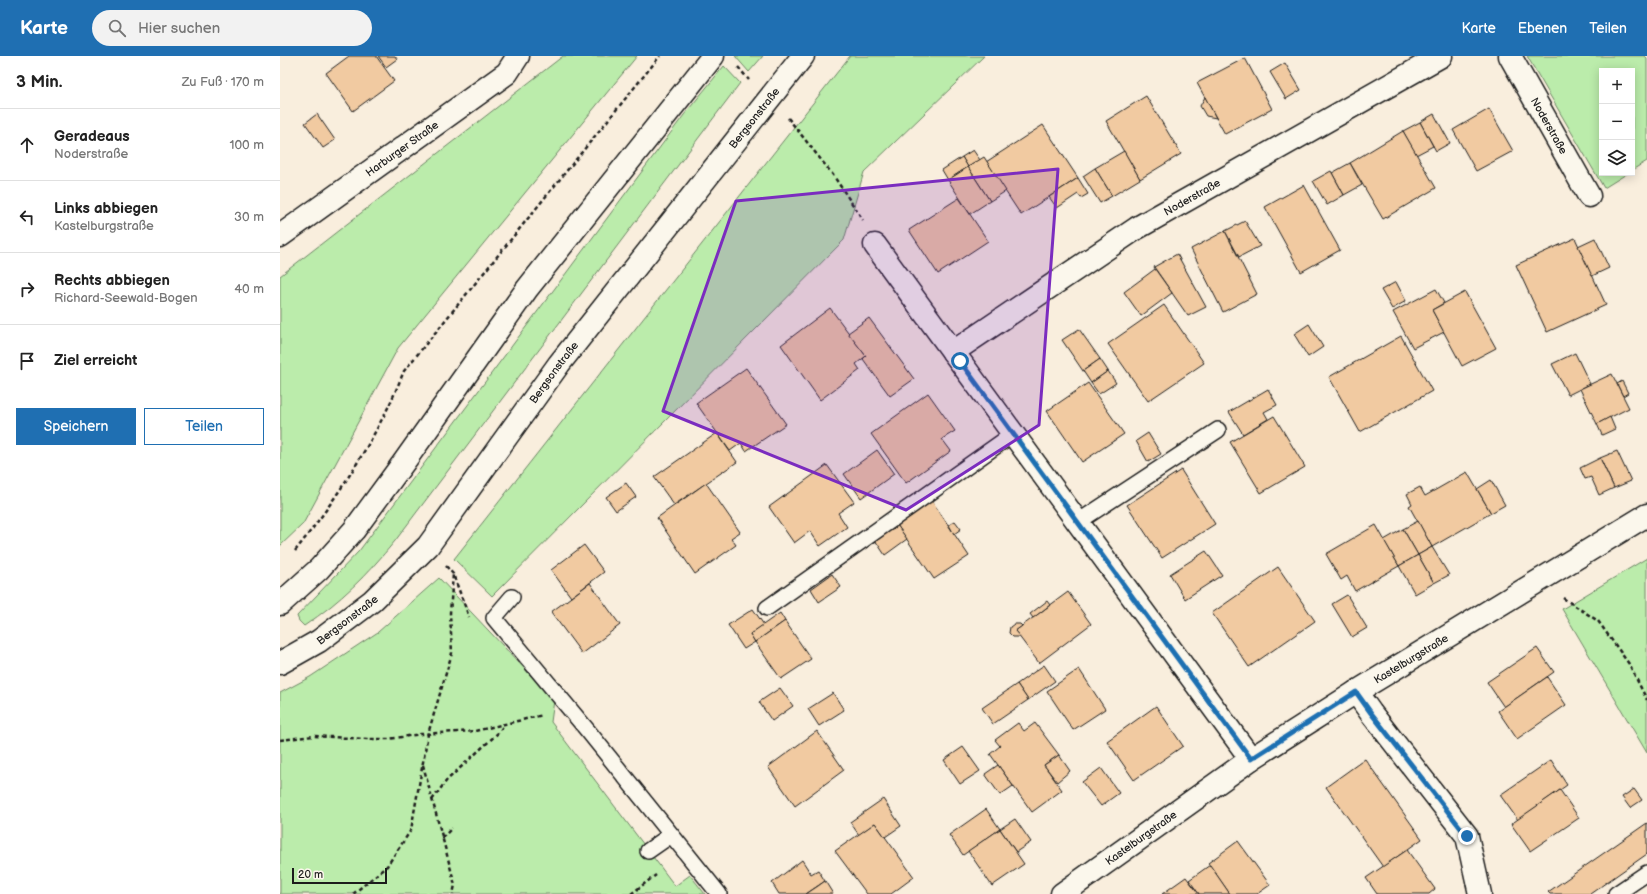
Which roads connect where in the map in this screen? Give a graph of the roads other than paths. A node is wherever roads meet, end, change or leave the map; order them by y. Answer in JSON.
{"nodes":[{"id":1,"x":518,"y":56,"type":"edge"},
{"id":2,"x":713,"y":56,"type":"edge"},
{"id":3,"x":803,"y":56,"type":"edge"},
{"id":4,"x":1441,"y":56,"type":"edge"},
{"id":5,"x":1510,"y":56,"type":"edge"},
{"id":6,"x":1589,"y":196,"type":"dead end"},
{"id":7,"x":280,"y":236,"type":"edge"},
{"id":8,"x":876,"y":245,"type":"road end"},
{"id":9,"x":953,"y":352,"type":"junction"},
{"id":10,"x":1218,"y":430,"type":"dead end"},
{"id":11,"x":1013,"y":434,"type":"junction"},
{"id":12,"x":1647,"y":515,"type":"edge"},
{"id":13,"x":1078,"y":522,"type":"junction"},
{"id":14,"x":512,"y":597,"type":"dead end"},
{"id":15,"x":280,"y":604,"type":"edge"},
{"id":16,"x":767,"y":608,"type":"dead end"},
{"id":17,"x":280,"y":663,"type":"edge"},
{"id":18,"x":1356,"y":692,"type":"junction"},
{"id":19,"x":1251,"y":759,"type":"junction"},
{"id":20,"x":671,"y":835,"type":"junction"},
{"id":21,"x":648,"y":850,"type":"dead end"},
{"id":22,"x":1647,"y":873,"type":"edge"},
{"id":23,"x":720,"y":894,"type":"edge"},
{"id":24,"x":1062,"y":894,"type":"edge"},
{"id":25,"x":1480,"y":894,"type":"edge"},
{"id":26,"x":1616,"y":894,"type":"edge"}],
"edges":[{"from":1,"to":7,"type":"street","name":"Harburger Straße"},
{"from":2,"to":15,"type":"street"},
{"from":3,"to":17,"type":"street","name":"Bergsonstraße"},
{"from":4,"to":9,"type":"street","name":"Noderstraße"},
{"from":5,"to":6,"type":"street","name":"Noderstraße"},
{"from":8,"to":9,"type":"street"},
{"from":9,"to":11,"type":"street"},
{"from":10,"to":13,"type":"lane"},
{"from":11,"to":13,"type":"street"},
{"from":11,"to":16,"type":"lane"},
{"from":12,"to":18,"type":"street","name":"Kastelburgstraße"},
{"from":13,"to":19,"type":"street"},
{"from":14,"to":20,"type":"lane"},
{"from":18,"to":19,"type":"street","name":"Kastelburgstraße"},
{"from":18,"to":25,"type":"street"},
{"from":19,"to":24,"type":"street","name":"Kastelburgstraße"},
{"from":20,"to":21,"type":"lane"},
{"from":20,"to":23,"type":"lane"},
{"from":22,"to":26,"type":"lane"}]}
